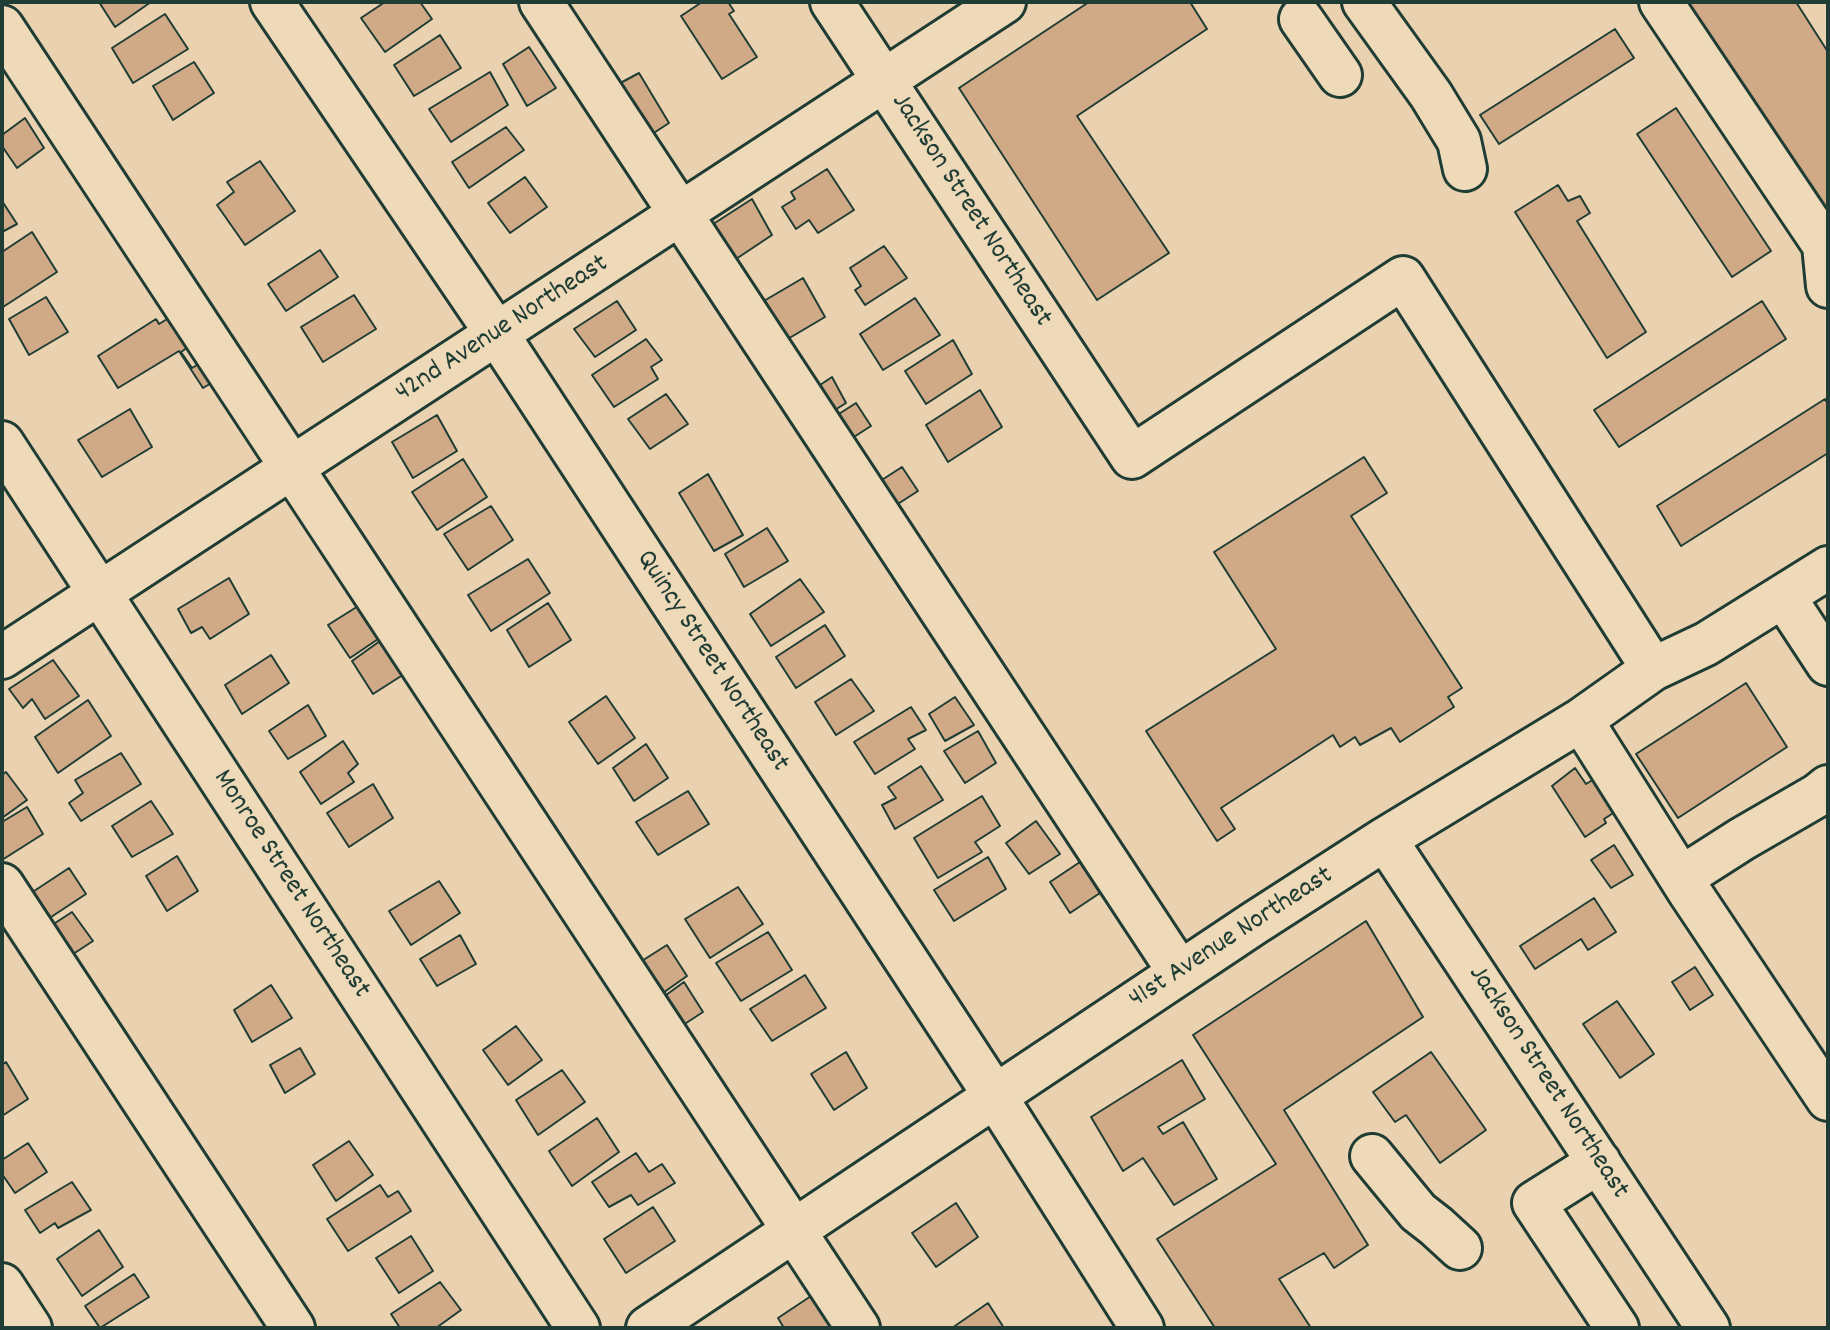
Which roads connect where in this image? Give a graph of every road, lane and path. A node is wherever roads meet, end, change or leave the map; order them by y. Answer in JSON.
{"nodes":[{"id":1,"x":272,"y":2,"type":"edge"},
{"id":2,"x":541,"y":2,"type":"edge"},
{"id":3,"x":832,"y":2,"type":"edge"},
{"id":4,"x":1004,"y":2,"type":"edge"},
{"id":5,"x":1364,"y":2,"type":"edge"},
{"id":6,"x":1661,"y":2,"type":"edge"},
{"id":7,"x":1305,"y":8,"type":"edge"},
{"id":8,"x":2,"y":27,"type":"edge"},
{"id":9,"x":1340,"y":75,"type":"dead end"},
{"id":10,"x":884,"y":79,"type":"junction"},
{"id":11,"x":1465,"y":169,"type":"dead end"},
{"id":12,"x":681,"y":214,"type":"junction"},
{"id":13,"x":1828,"y":286,"type":"edge"},
{"id":14,"x":497,"y":334,"type":"junction"},
{"id":15,"x":2,"y":443,"type":"edge"},
{"id":16,"x":291,"y":468,"type":"junction"},
{"id":17,"x":1828,"y":568,"type":"edge"},
{"id":18,"x":100,"y":593,"type":"junction"},
{"id":19,"x":1784,"y":597,"type":"junction"},
{"id":20,"x":2,"y":657,"type":"edge"},
{"id":21,"x":1828,"y":664,"type":"edge"},
{"id":22,"x":1653,"y":669,"type":"junction"},
{"id":23,"x":1581,"y":720,"type":"junction"},
{"id":24,"x":1828,"y":787,"type":"edge"},
{"id":25,"x":1385,"y":839,"type":"junction"},
{"id":26,"x":1681,"y":878,"type":"junction"},
{"id":27,"x":2,"y":885,"type":"edge"},
{"id":28,"x":1180,"y":973,"type":"junction"},
{"id":29,"x":995,"y":1096,"type":"junction"},
{"id":30,"x":1828,"y":1099,"type":"edge"},
{"id":31,"x":1372,"y":1156,"type":"dead end"},
{"id":32,"x":1599,"y":1162,"type":"junction"},
{"id":33,"x":795,"y":1230,"type":"junction"},
{"id":34,"x":1460,"y":1248,"type":"dead end"},
{"id":35,"x":2,"y":1285,"type":"edge"},
{"id":36,"x":30,"y":1328,"type":"edge"},
{"id":37,"x":293,"y":1328,"type":"edge"},
{"id":38,"x":578,"y":1328,"type":"edge"},
{"id":39,"x":648,"y":1328,"type":"edge"},
{"id":40,"x":858,"y":1328,"type":"edge"},
{"id":41,"x":1142,"y":1328,"type":"edge"},
{"id":42,"x":1617,"y":1328,"type":"edge"},
{"id":43,"x":1708,"y":1328,"type":"edge"}],
"edges":[{"from":1,"to":14,"type":"street","name":"Quincy Street Northeast"},
{"from":2,"to":12,"type":"street"},
{"from":3,"to":10,"type":"street","name":"Jackson Street Northeast"},
{"from":4,"to":10,"type":"street","name":"42nd Avenue Northeast"},
{"from":5,"to":11,"type":"street"},
{"from":6,"to":13,"type":"street"},
{"from":7,"to":9,"type":"street"},
{"from":8,"to":16,"type":"street"},
{"from":10,"to":12,"type":"street","name":"42nd Avenue Northeast"},
{"from":10,"to":22,"type":"street","name":"Jackson Street Northeast"},
{"from":12,"to":14,"type":"street","name":"42nd Avenue Northeast"},
{"from":12,"to":28,"type":"street"},
{"from":14,"to":16,"type":"street","name":"42nd Avenue Northeast"},
{"from":14,"to":29,"type":"street","name":"Quincy Street Northeast"},
{"from":15,"to":18,"type":"street","name":"Monroe Street Northeast"},
{"from":16,"to":18,"type":"street","name":"42nd Avenue Northeast"},
{"from":16,"to":33,"type":"street"},
{"from":17,"to":19,"type":"street","name":"41st Avenue Northeast"},
{"from":18,"to":20,"type":"street","name":"42nd Avenue Northeast"},
{"from":18,"to":38,"type":"street","name":"Monroe Street Northeast"},
{"from":19,"to":21,"type":"street"},
{"from":19,"to":22,"type":"street","name":"41st Avenue Northeast"},
{"from":22,"to":23,"type":"street","name":"41st Avenue Northeast"},
{"from":23,"to":25,"type":"street","name":"41st Avenue Northeast"},
{"from":23,"to":26,"type":"street"},
{"from":24,"to":26,"type":"street"},
{"from":25,"to":28,"type":"street","name":"41st Avenue Northeast"},
{"from":25,"to":32,"type":"street","name":"Jackson Street Northeast"},
{"from":26,"to":30,"type":"street"},
{"from":27,"to":37,"type":"street"},
{"from":28,"to":29,"type":"street","name":"41st Avenue Northeast"},
{"from":29,"to":33,"type":"street","name":"41st Avenue Northeast"},
{"from":29,"to":41,"type":"street","name":"Quincy Street Northeast"},
{"from":31,"to":34,"type":"street"},
{"from":32,"to":42,"type":"street"},
{"from":32,"to":43,"type":"street","name":"Jackson Street Northeast"},
{"from":33,"to":39,"type":"street","name":"41st Avenue Northeast"},
{"from":33,"to":40,"type":"street"},
{"from":35,"to":36,"type":"street"}]}
